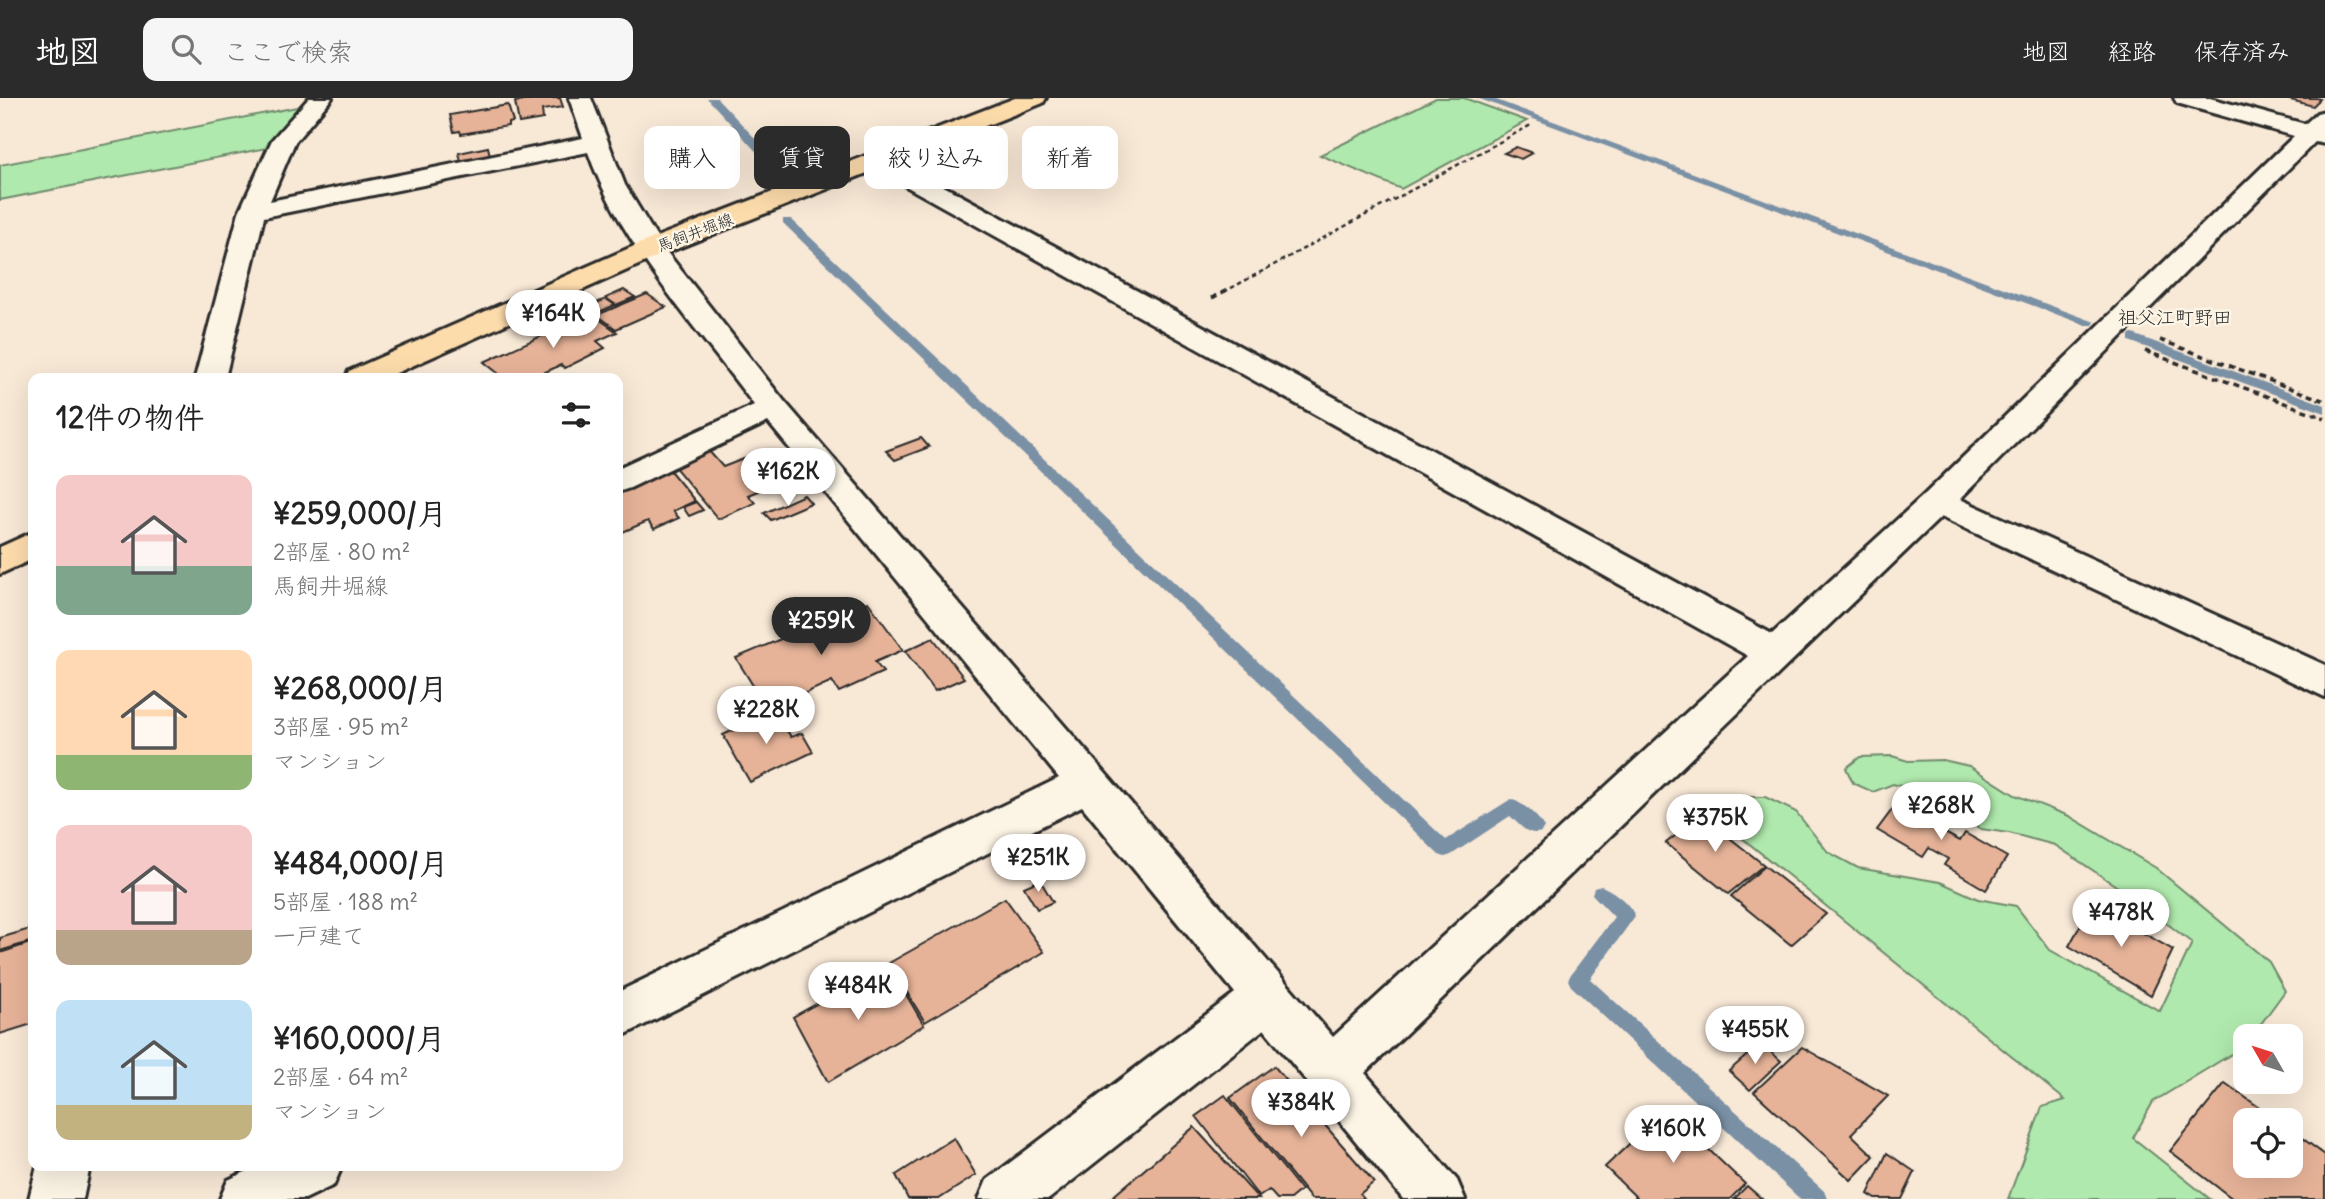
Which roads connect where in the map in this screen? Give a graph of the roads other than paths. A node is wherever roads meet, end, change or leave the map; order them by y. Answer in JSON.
{"nodes":[{"id":1,"x":321,"y":98,"type":"edge"},
{"id":2,"x":580,"y":98,"type":"edge"},
{"id":3,"x":1035,"y":98,"type":"edge"},
{"id":4,"x":2185,"y":98,"type":"edge"},
{"id":5,"x":964,"y":126,"type":"edge"},
{"id":6,"x":2320,"y":129,"type":"edge"},
{"id":7,"x":595,"y":144,"type":"junction"},
{"id":8,"x":864,"y":165,"type":"edge"},
{"id":9,"x":930,"y":189,"type":"edge"},
{"id":10,"x":252,"y":212,"type":"junction"},
{"id":11,"x":651,"y":249,"type":"junction"},
{"id":12,"x":211,"y":373,"type":"edge"},
{"id":13,"x":371,"y":373,"type":"edge"},
{"id":14,"x":773,"y":408,"type":"junction"},
{"id":15,"x":623,"y":479,"type":"edge"},
{"id":16,"x":1937,"y":502,"type":"junction"},
{"id":17,"x":28,"y":547,"type":"edge"},
{"id":18,"x":0,"y":562,"type":"edge"},
{"id":19,"x":1776,"y":654,"type":"junction"},
{"id":20,"x":2325,"y":682,"type":"edge"},
{"id":21,"x":1089,"y":783,"type":"junction"},
{"id":22,"x":1269,"y":996,"type":"junction"},
{"id":23,"x":623,"y":1014,"type":"edge"},
{"id":24,"x":1331,"y":1072,"type":"junction"},
{"id":25,"x":63,"y":1171,"type":"edge"},
{"id":26,"x":305,"y":1171,"type":"edge"},
{"id":27,"x":1418,"y":1191,"type":"edge"},
{"id":28,"x":56,"y":1199,"type":"edge"},
{"id":29,"x":247,"y":1199,"type":"edge"},
{"id":30,"x":1006,"y":1199,"type":"edge"}],
"edges":[{"from":1,"to":10,"type":"street"},
{"from":2,"to":7,"type":"street"},
{"from":3,"to":5,"type":"main road","name":"馬飼井堀線"},
{"from":4,"to":6,"type":"street"},
{"from":6,"to":16,"type":"street"},
{"from":7,"to":10,"type":"street"},
{"from":7,"to":11,"type":"street"},
{"from":8,"to":11,"type":"main road","name":"馬飼井堀線"},
{"from":9,"to":19,"type":"street"},
{"from":10,"to":12,"type":"street"},
{"from":11,"to":13,"type":"main road","name":"馬飼井堀線"},
{"from":11,"to":14,"type":"street"},
{"from":14,"to":15,"type":"street"},
{"from":14,"to":21,"type":"street"},
{"from":16,"to":19,"type":"street"},
{"from":16,"to":20,"type":"street"},
{"from":17,"to":18,"type":"main road"},
{"from":19,"to":24,"type":"street"},
{"from":21,"to":22,"type":"street"},
{"from":21,"to":23,"type":"street"},
{"from":22,"to":24,"type":"street"},
{"from":22,"to":30,"type":"street"},
{"from":24,"to":27,"type":"street"},
{"from":25,"to":28,"type":"street"},
{"from":26,"to":29,"type":"street"}]}
